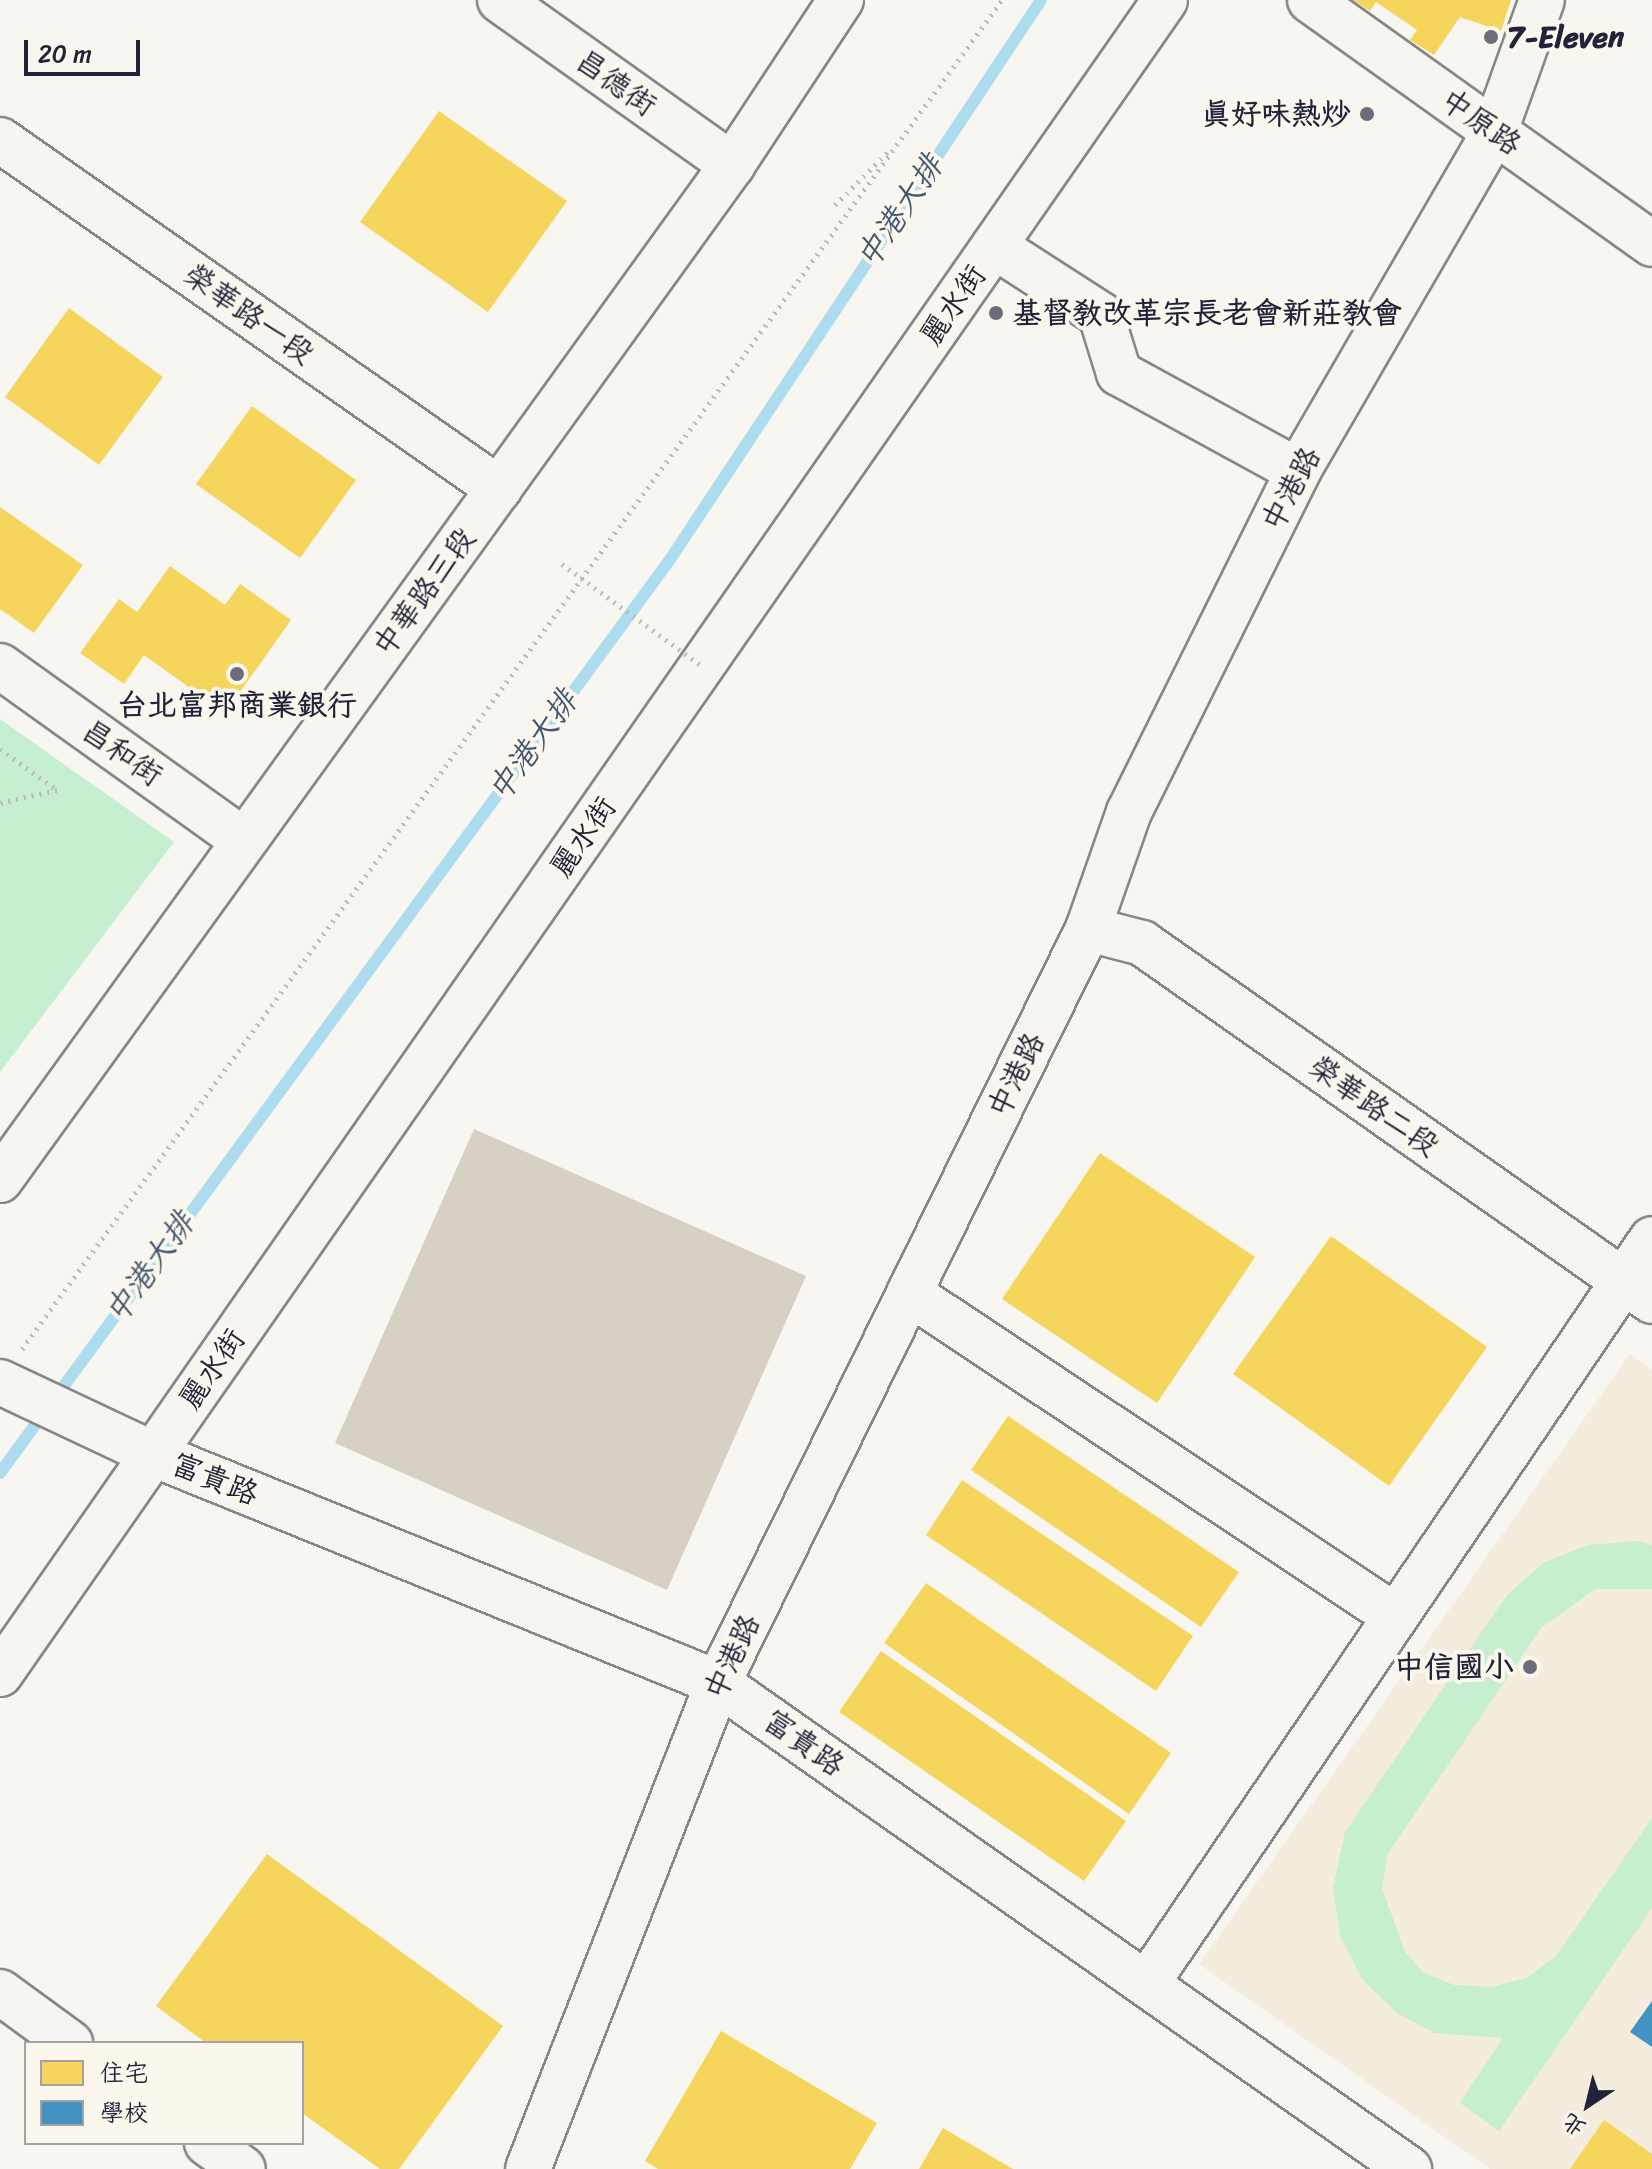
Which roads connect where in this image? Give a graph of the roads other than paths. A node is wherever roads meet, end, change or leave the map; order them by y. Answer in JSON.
{"nodes":[{"id":1,"x":500,"y":0,"type":"edge"},
{"id":2,"x":841,"y":0,"type":"edge"},
{"id":3,"x":1165,"y":0,"type":"edge"},
{"id":4,"x":1310,"y":0,"type":"edge"},
{"id":5,"x":1542,"y":0,"type":"edge"},
{"id":6,"x":1495,"y":131,"type":"junction"},
{"id":7,"x":0,"y":140,"type":"edge"},
{"id":8,"x":732,"y":165,"type":"junction"},
{"id":9,"x":1652,"y":244,"type":"edge"},
{"id":10,"x":994,"y":246,"type":"junction"},
{"id":11,"x":1298,"y":471,"type":"junction"},
{"id":12,"x":499,"y":489,"type":"junction"},
{"id":13,"x":0,"y":666,"type":"edge"},
{"id":14,"x":243,"y":840,"type":"junction"},
{"id":15,"x":1088,"y":929,"type":"junction"},
{"id":16,"x":0,"y":1180,"type":"edge"},
{"id":17,"x":1652,"y":1239,"type":"edge"},
{"id":18,"x":1637,"y":1290,"type":"edge"},
{"id":19,"x":909,"y":1293,"type":"junction"},
{"id":20,"x":9,"y":1368,"type":"edge"},
{"id":21,"x":153,"y":1454,"type":"junction"},
{"id":22,"x":1395,"y":1616,"type":"junction"},
{"id":23,"x":0,"y":1674,"type":"edge"},
{"id":24,"x":718,"y":1683,"type":"junction"},
{"id":25,"x":1147,"y":1983,"type":"junction"},
{"id":26,"x":0,"y":1992,"type":"edge"},
{"id":27,"x":67,"y":2041,"type":"edge"},
{"id":28,"x":210,"y":2145,"type":"edge"},
{"id":29,"x":243,"y":2169,"type":"edge"},
{"id":30,"x":528,"y":2169,"type":"edge"},
{"id":31,"x":1409,"y":2169,"type":"edge"}],
"edges":[{"from":1,"to":8,"type":"street","name":"昌德街"},
{"from":2,"to":8,"type":"street","name":"中華路三段"},
{"from":3,"to":10,"type":"street","name":"麗水街"},
{"from":4,"to":6,"type":"street","name":"中原路"},
{"from":5,"to":6,"type":"street","name":"中港路"},
{"from":6,"to":9,"type":"street","name":"中原路"},
{"from":6,"to":11,"type":"street","name":"中港路"},
{"from":7,"to":12,"type":"street","name":"榮華路一段"},
{"from":8,"to":12,"type":"street","name":"中華路三段"},
{"from":10,"to":11,"type":"street"},
{"from":10,"to":21,"type":"street","name":"麗水街"},
{"from":11,"to":15,"type":"street","name":"中港路"},
{"from":12,"to":14,"type":"street","name":"中華路三段"},
{"from":13,"to":14,"type":"street","name":"昌和街"},
{"from":14,"to":16,"type":"street","name":"中華路三段"},
{"from":15,"to":18,"type":"street","name":"榮華路二段"},
{"from":15,"to":19,"type":"street","name":"中港路"},
{"from":17,"to":18,"type":"street"},
{"from":18,"to":22,"type":"street"},
{"from":19,"to":22,"type":"street"},
{"from":19,"to":24,"type":"street","name":"中港路"},
{"from":20,"to":21,"type":"street","name":"富貴路"},
{"from":21,"to":23,"type":"street","name":"麗水街"},
{"from":21,"to":24,"type":"street","name":"富貴路"},
{"from":22,"to":25,"type":"street"},
{"from":24,"to":25,"type":"street","name":"富貴路"},
{"from":24,"to":30,"type":"street","name":"中港路"},
{"from":25,"to":31,"type":"street","name":"富貴路"},
{"from":26,"to":27,"type":"street"},
{"from":28,"to":29,"type":"street"}]}
